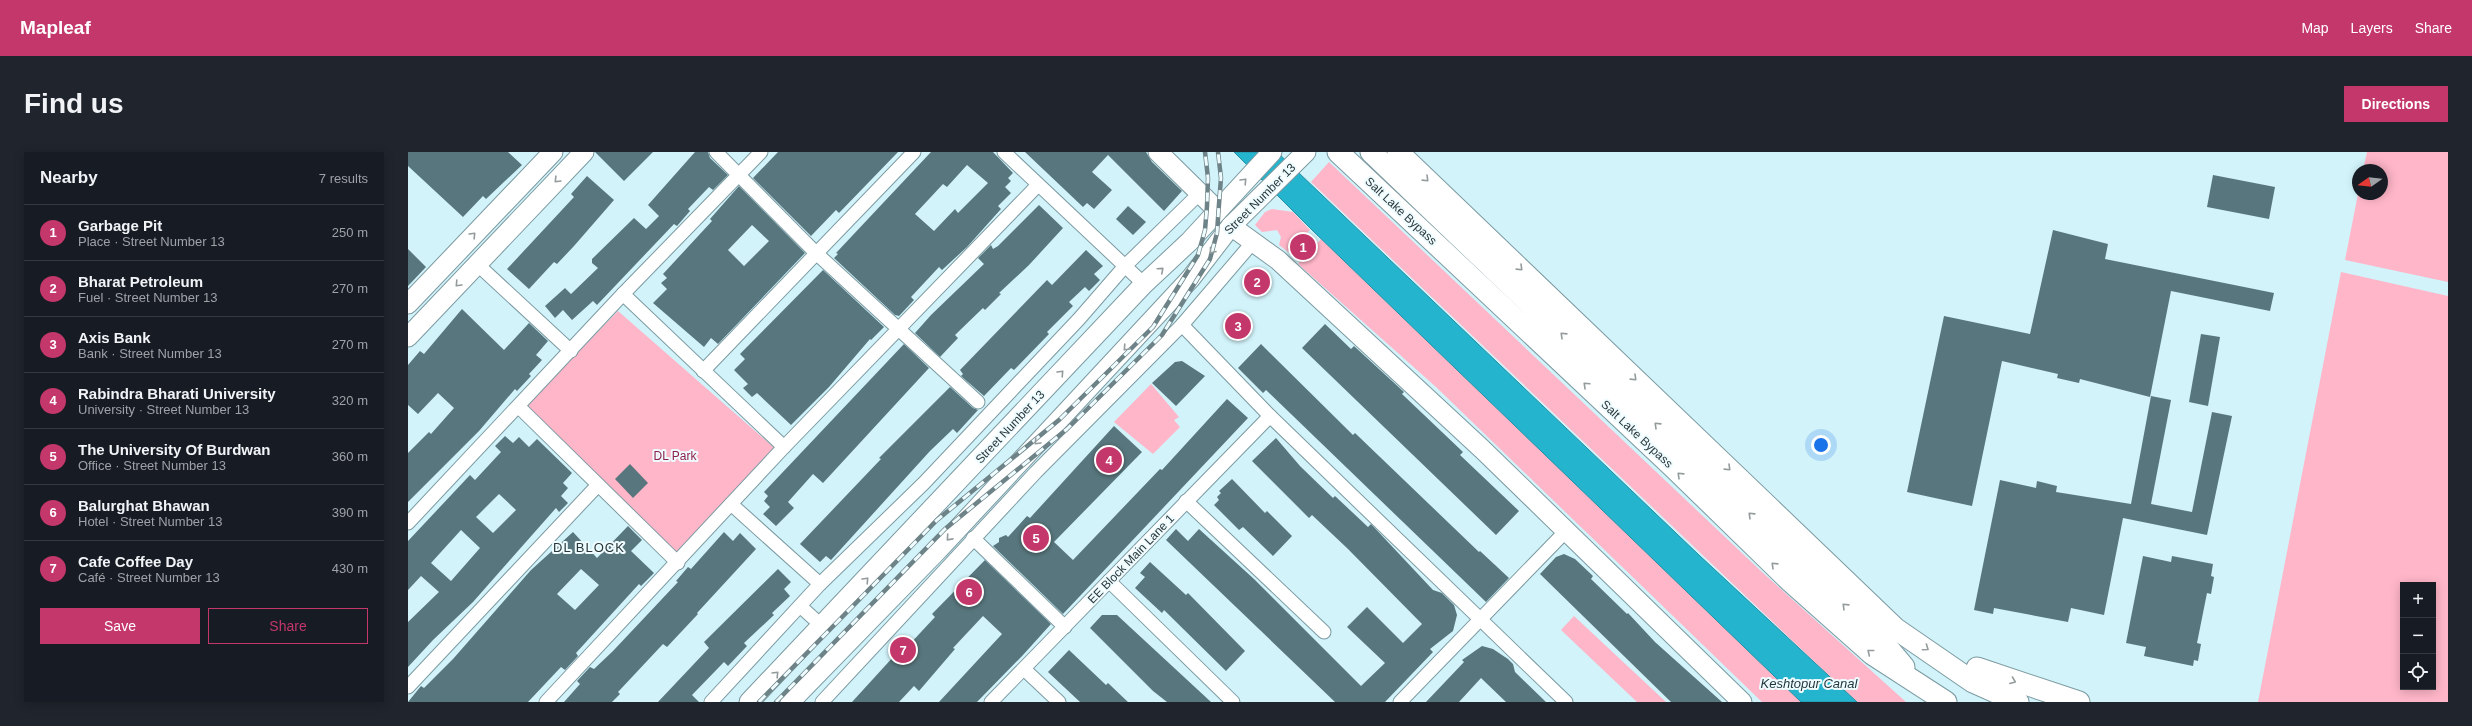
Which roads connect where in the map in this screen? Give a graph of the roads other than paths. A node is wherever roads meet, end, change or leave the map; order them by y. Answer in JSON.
{"nodes":[{"id":1,"x":553,"y":152,"type":"edge"},
{"id":2,"x":584,"y":152,"type":"edge"},
{"id":3,"x":716,"y":152,"type":"edge"},
{"id":4,"x":761,"y":152,"type":"edge"},
{"id":5,"x":914,"y":152,"type":"edge"},
{"id":6,"x":1004,"y":152,"type":"edge"},
{"id":7,"x":1158,"y":152,"type":"edge"},
{"id":8,"x":1272,"y":152,"type":"edge"},
{"id":9,"x":1338,"y":152,"type":"edge"},
{"id":10,"x":1371,"y":152,"type":"edge"},
{"id":11,"x":1398,"y":152,"type":"edge"},
{"id":12,"x":1306,"y":153,"type":"edge"},
{"id":13,"x":740,"y":174,"type":"junction"},
{"id":14,"x":1038,"y":185,"type":"junction"},
{"id":15,"x":1200,"y":193,"type":"junction"},
{"id":16,"x":1217,"y":210,"type":"junction"},
{"id":17,"x":1234,"y":224,"type":"junction"},
{"id":18,"x":1252,"y":242,"type":"junction"},
{"id":19,"x":816,"y":253,"type":"junction"},
{"id":20,"x":477,"y":264,"type":"junction"},
{"id":21,"x":1125,"y":266,"type":"junction"},
{"id":22,"x":1144,"y":284,"type":"junction"},
{"id":23,"x":623,"y":294,"type":"junction"},
{"id":24,"x":408,"y":304,"type":"edge"},
{"id":25,"x":1182,"y":325,"type":"junction"},
{"id":26,"x":899,"y":329,"type":"junction"},
{"id":27,"x":408,"y":337,"type":"edge"},
{"id":28,"x":571,"y":351,"type":"junction"},
{"id":29,"x":703,"y":371,"type":"junction"},
{"id":30,"x":978,"y":402,"type":"dead end"},
{"id":31,"x":519,"y":407,"type":"junction"},
{"id":32,"x":1270,"y":416,"type":"junction"},
{"id":33,"x":784,"y":447,"type":"junction"},
{"id":34,"x":598,"y":485,"type":"junction"},
{"id":35,"x":952,"y":489,"type":"junction"},
{"id":36,"x":1186,"y":501,"type":"junction"},
{"id":37,"x":731,"y":504,"type":"junction"},
{"id":38,"x":975,"y":510,"type":"junction"},
{"id":39,"x":408,"y":523,"type":"edge"},
{"id":40,"x":1566,"y":531,"type":"junction"},
{"id":41,"x":973,"y":538,"type":"junction"},
{"id":42,"x":678,"y":563,"type":"junction"},
{"id":43,"x":931,"y":570,"type":"junction"},
{"id":44,"x":1109,"y":581,"type":"junction"},
{"id":45,"x":820,"y":584,"type":"junction"},
{"id":46,"x":800,"y":606,"type":"junction"},
{"id":47,"x":1480,"y":619,"type":"junction"},
{"id":48,"x":822,"y":626,"type":"junction"},
{"id":49,"x":1064,"y":627,"type":"junction"},
{"id":50,"x":1324,"y":632,"type":"dead end"},
{"id":51,"x":1890,"y":635,"type":"junction"},
{"id":52,"x":1954,"y":668,"type":"junction"},
{"id":53,"x":1976,"y":668,"type":"joint"},
{"id":54,"x":1024,"y":669,"type":"junction"},
{"id":55,"x":1915,"y":681,"type":"junction"},
{"id":56,"x":408,"y":687,"type":"edge"},
{"id":57,"x":546,"y":702,"type":"edge"},
{"id":58,"x":711,"y":702,"type":"edge"},
{"id":59,"x":749,"y":702,"type":"edge"},
{"id":60,"x":790,"y":702,"type":"edge"},
{"id":61,"x":822,"y":702,"type":"edge"},
{"id":62,"x":991,"y":702,"type":"edge"},
{"id":63,"x":1059,"y":702,"type":"edge"},
{"id":64,"x":1233,"y":702,"type":"edge"},
{"id":65,"x":1400,"y":702,"type":"edge"},
{"id":66,"x":1566,"y":702,"type":"edge"},
{"id":67,"x":1742,"y":702,"type":"edge"},
{"id":68,"x":1946,"y":702,"type":"edge"},
{"id":69,"x":2018,"y":702,"type":"edge"},
{"id":70,"x":2079,"y":702,"type":"edge"}],
"edges":[{"from":24,"to":1,"type":"main road","one_way":true},
{"from":2,"to":20,"type":"main road","one_way":true},
{"from":3,"to":13,"type":"street"},
{"from":4,"to":13,"type":"street"},
{"from":5,"to":19,"type":"street"},
{"from":6,"to":14,"type":"street"},
{"from":7,"to":15,"type":"main road"},
{"from":16,"to":8,"type":"main road","name":"Street Number 13","one_way":true},
{"from":55,"to":9,"type":"main road","name":"Salt Lake Bypass","one_way":true},
{"from":51,"to":10,"type":"main road","one_way":true},
{"from":11,"to":51,"type":"main road","one_way":true},
{"from":12,"to":17,"type":"main road","name":"Street Number 13"},
{"from":13,"to":19,"type":"street"},
{"from":13,"to":23,"type":"street"},
{"from":14,"to":21,"type":"street"},
{"from":14,"to":26,"type":"street"},
{"from":15,"to":16,"type":"main road"},
{"from":15,"to":21,"type":"street"},
{"from":22,"to":16,"type":"main road","name":"Street Number 13","one_way":true},
{"from":17,"to":18,"type":"main road"},
{"from":17,"to":38,"type":"main road","name":"Street Number 13","one_way":true},
{"from":18,"to":25,"type":"street"},
{"from":18,"to":40,"type":"main road"},
{"from":19,"to":26,"type":"street"},
{"from":19,"to":29,"type":"street"},
{"from":20,"to":27,"type":"main road","one_way":true},
{"from":20,"to":28,"type":"street"},
{"from":21,"to":22,"type":"street"},
{"from":21,"to":45,"type":"street"},
{"from":35,"to":22,"type":"main road","name":"Street Number 13","one_way":true},
{"from":23,"to":28,"type":"street"},
{"from":23,"to":29,"type":"street"},
{"from":25,"to":32,"type":"street"},
{"from":25,"to":41,"type":"street"},
{"from":26,"to":30,"type":"street"},
{"from":26,"to":33,"type":"street"},
{"from":28,"to":31,"type":"street"},
{"from":29,"to":33,"type":"street"},
{"from":31,"to":34,"type":"street"},
{"from":31,"to":39,"type":"street"},
{"from":32,"to":36,"type":"street","name":"EE Block Main Lane 1"},
{"from":32,"to":47,"type":"street"},
{"from":33,"to":37,"type":"street"},
{"from":34,"to":42,"type":"street"},
{"from":34,"to":56,"type":"street"},
{"from":35,"to":38,"type":"main road"},
{"from":48,"to":35,"type":"main road","name":"Street Number 13","one_way":true},
{"from":36,"to":44,"type":"street","name":"EE Block Main Lane 1"},
{"from":36,"to":50,"type":"street"},
{"from":37,"to":42,"type":"street"},
{"from":37,"to":45,"type":"street"},
{"from":38,"to":43,"type":"main road","name":"Street Number 13","one_way":true},
{"from":40,"to":47,"type":"street"},
{"from":40,"to":67,"type":"main road"},
{"from":41,"to":43,"type":"street"},
{"from":41,"to":49,"type":"street"},
{"from":42,"to":57,"type":"street"},
{"from":43,"to":60,"type":"main road","name":"Street Number 13"},
{"from":43,"to":61,"type":"street"},
{"from":44,"to":49,"type":"street","name":"EE Block Main Lane 1"},
{"from":44,"to":64,"type":"street"},
{"from":45,"to":46,"type":"street"},
{"from":46,"to":48,"type":"street"},
{"from":46,"to":58,"type":"street"},
{"from":47,"to":65,"type":"street"},
{"from":47,"to":66,"type":"street"},
{"from":59,"to":48,"type":"main road","name":"Street Number 13","one_way":true},
{"from":49,"to":54,"type":"street","name":"EE Block Main Lane 1"},
{"from":51,"to":52,"type":"main road","one_way":true},
{"from":51,"to":55,"type":"main road"},
{"from":52,"to":53,"type":"main road"},
{"from":52,"to":69,"type":"main road"},
{"from":53,"to":70,"type":"main road","one_way":true},
{"from":54,"to":62,"type":"street","name":"EE Block Main Lane 1"},
{"from":54,"to":63,"type":"street"},
{"from":55,"to":68,"type":"main road","name":"Salt Lake Bypass"}]}
